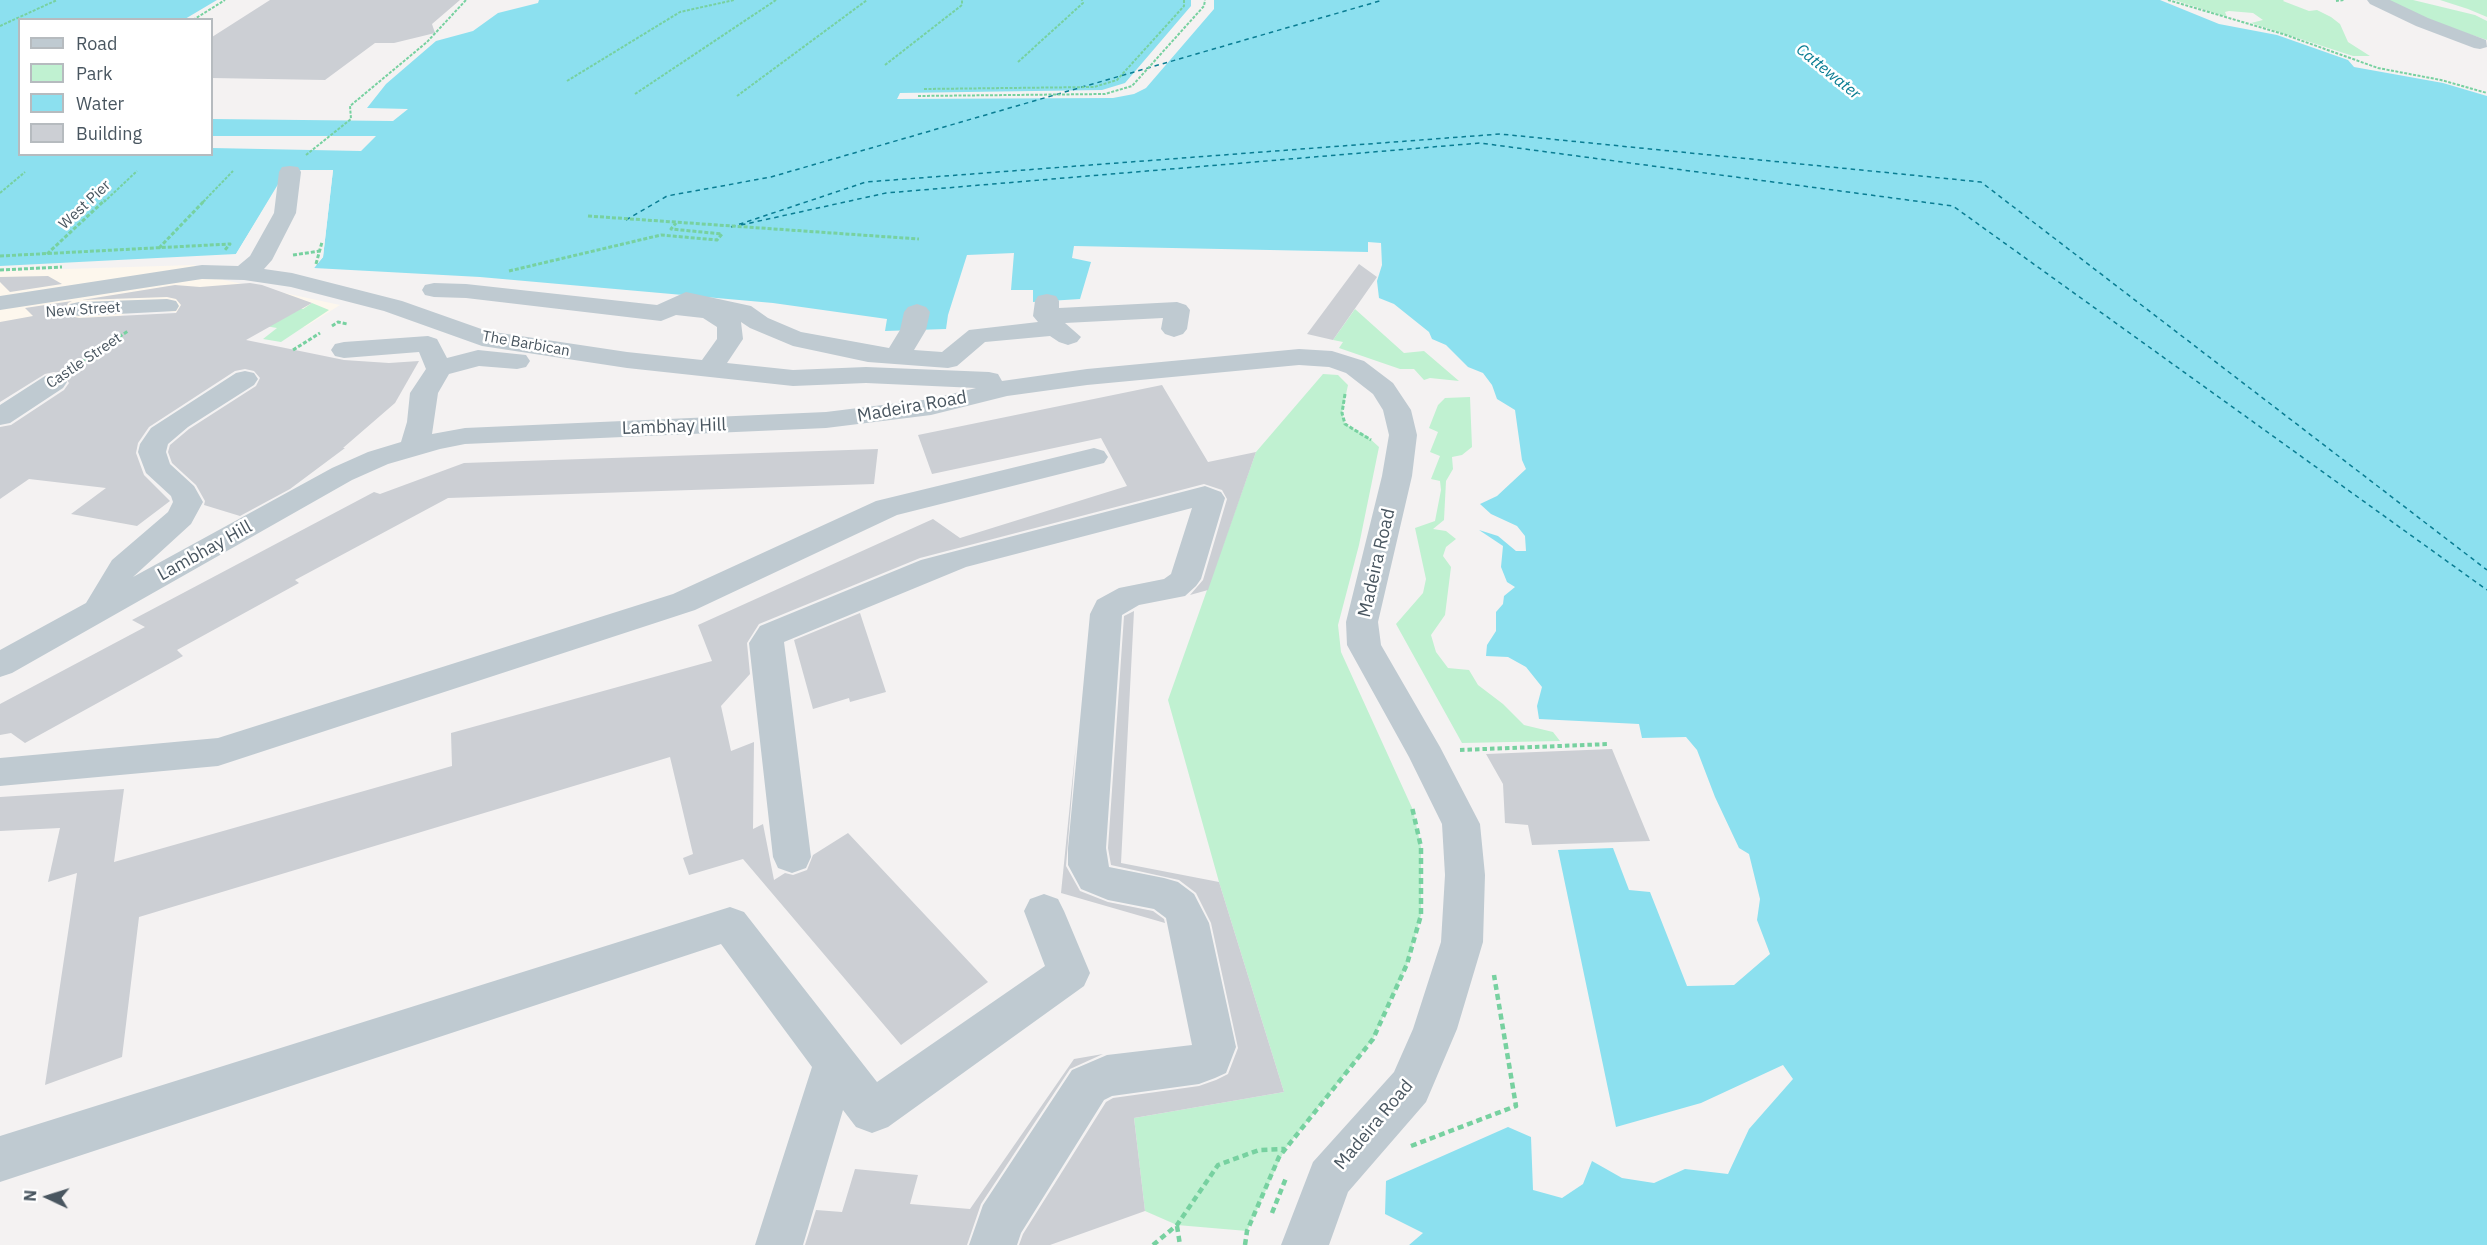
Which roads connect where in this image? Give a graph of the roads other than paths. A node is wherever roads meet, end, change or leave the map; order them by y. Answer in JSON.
{"nodes":[{"id":1,"x":2376,"y":0,"type":"edge"},
{"id":2,"x":2422,"y":22,"type":"junction"},
{"id":3,"x":2484,"y":50,"type":"edge"},
{"id":4,"x":290,"y":172,"type":"dead end"},
{"id":5,"x":244,"y":273,"type":"junction"},
{"id":6,"x":434,"y":290,"type":"dead end"},
{"id":7,"x":1047,"y":301,"type":"dead end"},
{"id":8,"x":0,"y":303,"type":"edge"},
{"id":9,"x":167,"y":306,"type":"road end"},
{"id":10,"x":674,"y":307,"type":"junction"},
{"id":11,"x":917,"y":312,"type":"dead end"},
{"id":12,"x":0,"y":320,"type":"edge"},
{"id":13,"x":1174,"y":329,"type":"dead end"},
{"id":14,"x":1068,"y":337,"type":"dead end"},
{"id":15,"x":344,"y":350,"type":"dead end"},
{"id":16,"x":897,"y":357,"type":"junction"},
{"id":17,"x":542,"y":363,"type":"dead end"},
{"id":18,"x":439,"y":369,"type":"junction"},
{"id":19,"x":709,"y":369,"type":"junction"},
{"id":20,"x":244,"y":379,"type":"dead end"},
{"id":21,"x":989,"y":380,"type":"dead end"},
{"id":22,"x":54,"y":382,"type":"road end"},
{"id":23,"x":0,"y":417,"type":"edge"},
{"id":24,"x":826,"y":420,"type":"joint"},
{"id":25,"x":414,"y":447,"type":"junction"},
{"id":26,"x":1094,"y":457,"type":"dead end"},
{"id":27,"x":96,"y":612,"type":"junction"},
{"id":28,"x":0,"y":665,"type":"edge"},
{"id":29,"x":0,"y":772,"type":"edge"},
{"id":30,"x":792,"y":857,"type":"dead end"},
{"id":31,"x":1044,"y":912,"type":"dead end"},
{"id":32,"x":835,"y":1064,"type":"junction"},
{"id":33,"x":0,"y":1159,"type":"edge"},
{"id":34,"x":1288,"y":1231,"type":"edge"},
{"id":35,"x":779,"y":1245,"type":"edge"},
{"id":36,"x":993,"y":1245,"type":"edge"}],
"edges":[{"from":1,"to":2,"type":"street"},
{"from":2,"to":3,"type":"street"},
{"from":2,"to":3,"type":"street"},
{"from":4,"to":5,"type":"street"},
{"from":5,"to":8,"type":"street","name":"The Barbican"},
{"from":5,"to":19,"type":"street","name":"The Barbican"},
{"from":6,"to":10,"type":"street"},
{"from":7,"to":13,"type":"street"},
{"from":9,"to":12,"type":"street","name":"New Street"},
{"from":10,"to":16,"type":"street"},
{"from":10,"to":19,"type":"street"},
{"from":11,"to":16,"type":"street"},
{"from":14,"to":16,"type":"street"},
{"from":15,"to":18,"type":"street"},
{"from":17,"to":18,"type":"street"},
{"from":18,"to":25,"type":"street"},
{"from":19,"to":21,"type":"street","name":"The Barbican"},
{"from":20,"to":27,"type":"street"},
{"from":22,"to":23,"type":"street","name":"Castle Street"},
{"from":24,"to":25,"type":"street","name":"Lambhay Hill"},
{"from":24,"to":34,"type":"street","name":"Madeira Road"},
{"from":25,"to":27,"type":"street","name":"Lambhay Hill"},
{"from":26,"to":29,"type":"street"},
{"from":27,"to":28,"type":"street","name":"Lambhay Hill"},
{"from":30,"to":36,"type":"street"},
{"from":31,"to":32,"type":"street"},
{"from":32,"to":33,"type":"street"},
{"from":32,"to":35,"type":"street"}]}
